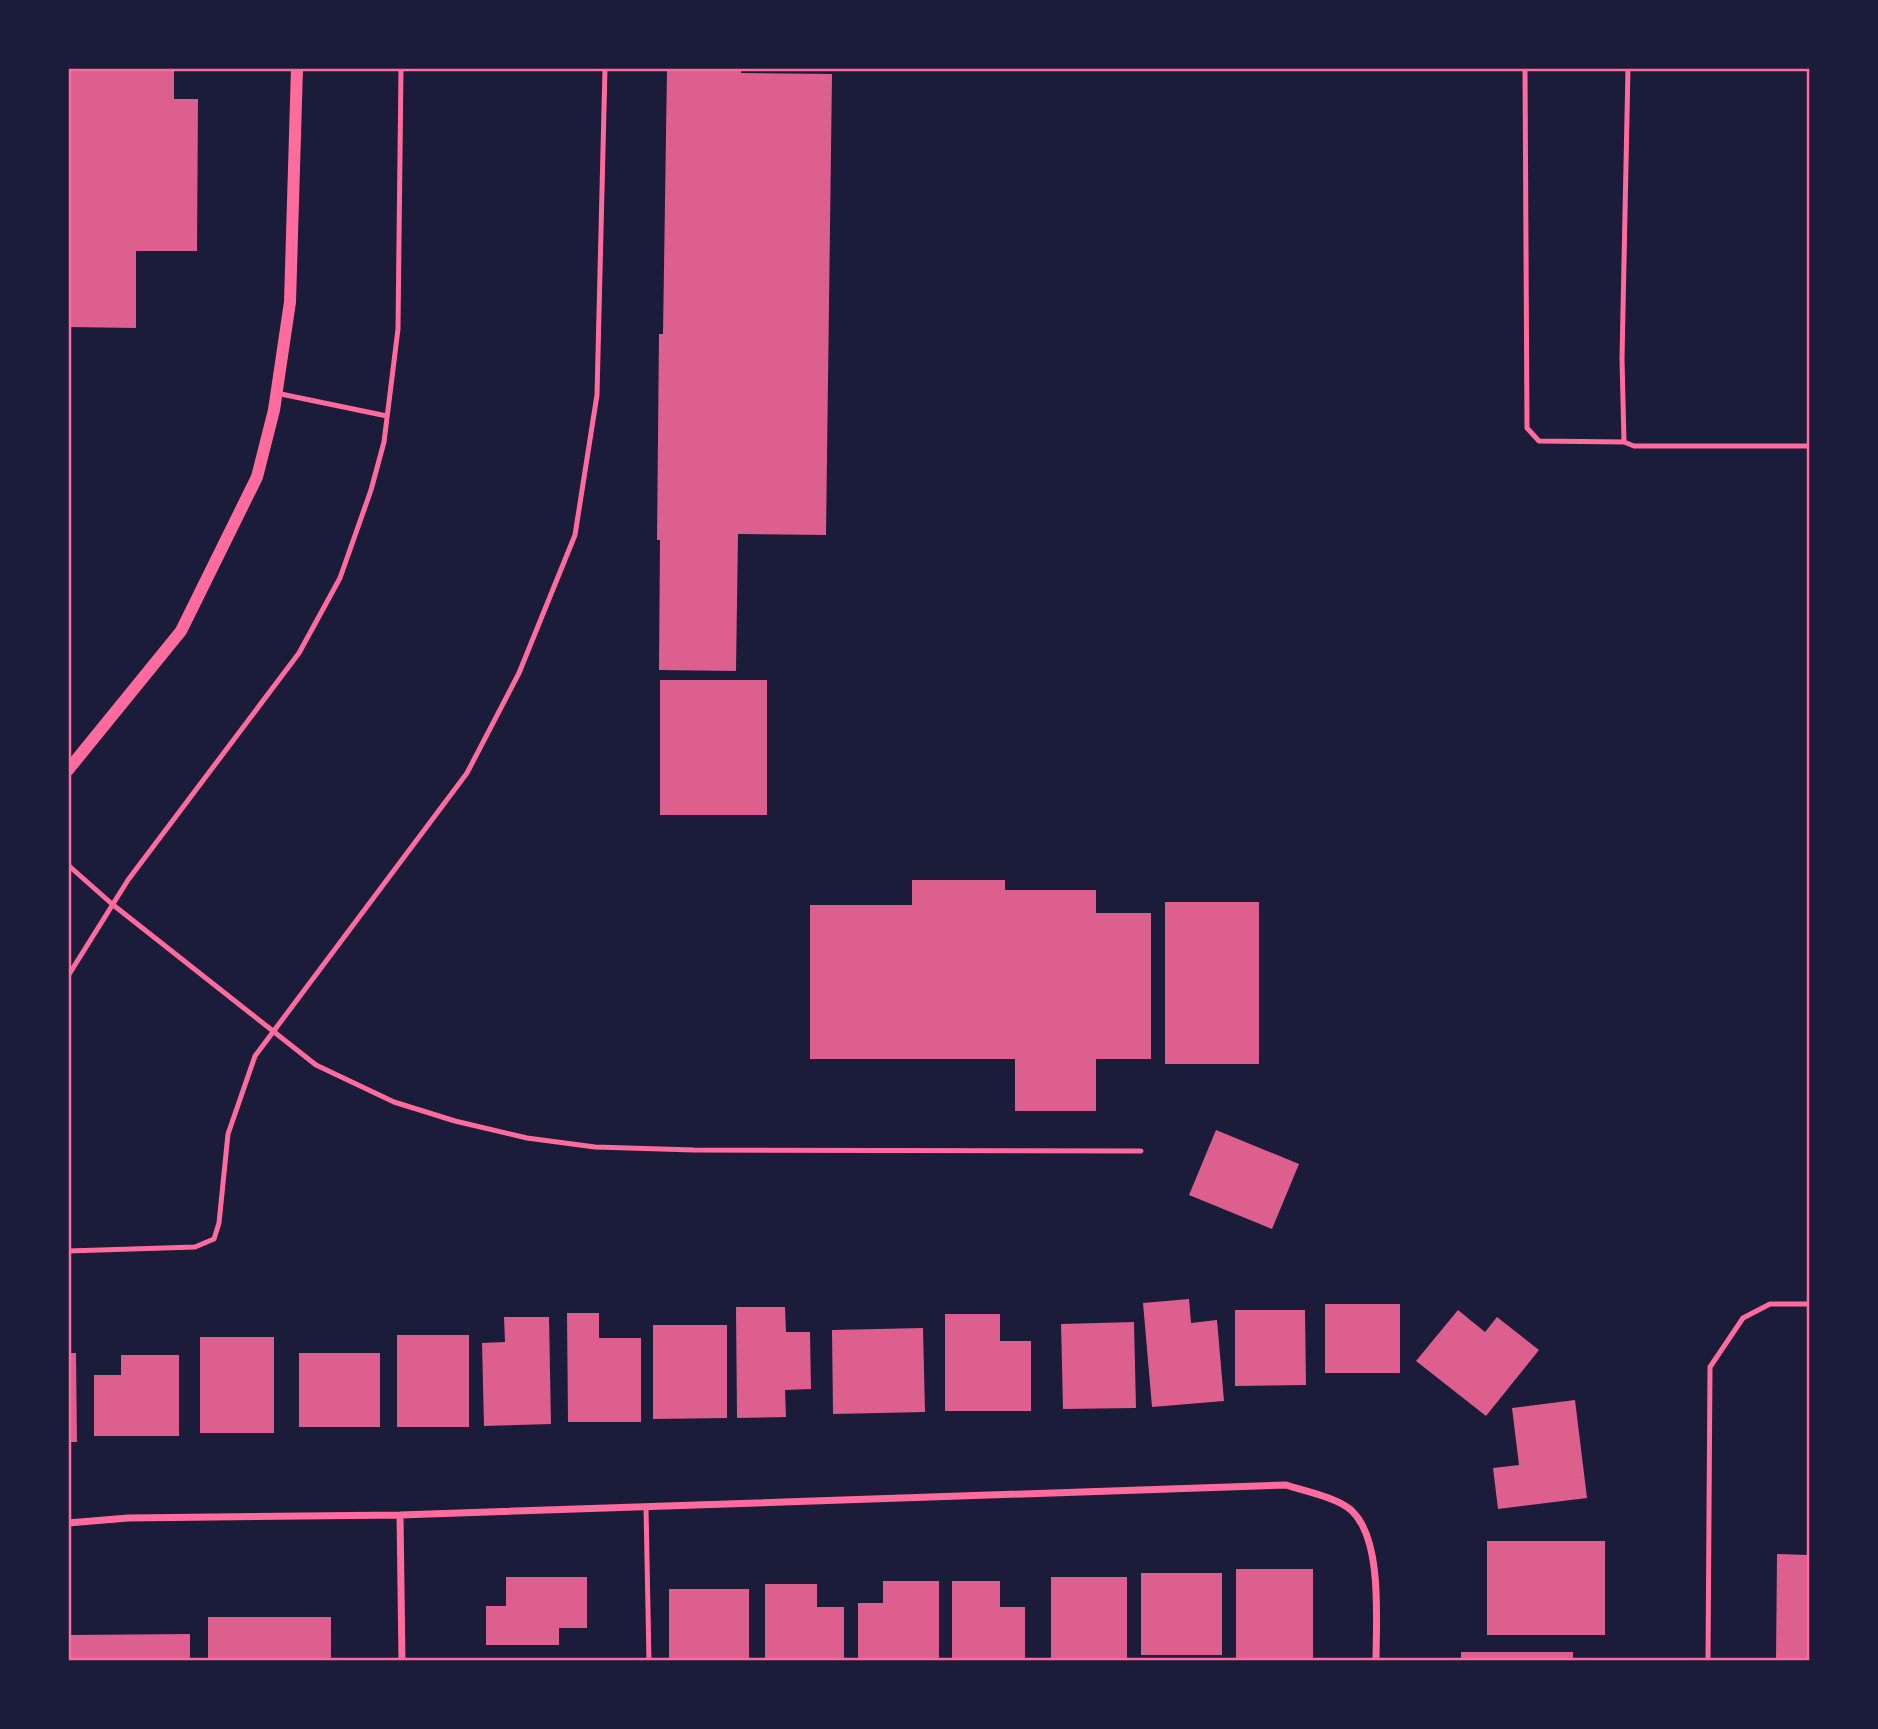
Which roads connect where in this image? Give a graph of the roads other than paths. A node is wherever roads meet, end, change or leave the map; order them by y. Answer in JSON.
{"nodes":[{"id":1,"x":297,"y":68,"type":"edge"},
{"id":2,"x":401,"y":68,"type":"edge"},
{"id":3,"x":605,"y":68,"type":"edge"},
{"id":4,"x":1525,"y":68,"type":"edge"},
{"id":5,"x":1628,"y":68,"type":"edge"},
{"id":6,"x":276,"y":393,"type":"junction"},
{"id":7,"x":387,"y":416,"type":"junction"},
{"id":8,"x":1624,"y":442,"type":"junction"},
{"id":9,"x":1810,"y":446,"type":"edge"},
{"id":10,"x":68,"y":770,"type":"edge"},
{"id":11,"x":68,"y":865,"type":"edge"},
{"id":12,"x":112,"y":904,"type":"junction"},
{"id":13,"x":68,"y":975,"type":"edge"},
{"id":14,"x":272,"y":1031,"type":"junction"},
{"id":15,"x":1141,"y":1151,"type":"dead end"},
{"id":16,"x":68,"y":1251,"type":"edge"},
{"id":17,"x":1810,"y":1304,"type":"edge"},
{"id":18,"x":646,"y":1507,"type":"junction"},
{"id":19,"x":400,"y":1515,"type":"junction"},
{"id":20,"x":68,"y":1523,"type":"edge"},
{"id":21,"x":402,"y":1661,"type":"edge"},
{"id":22,"x":649,"y":1661,"type":"edge"},
{"id":23,"x":1376,"y":1661,"type":"edge"},
{"id":24,"x":1708,"y":1661,"type":"edge"}],
"edges":[{"from":1,"to":6,"type":"street"},
{"from":2,"to":7,"type":"lane"},
{"from":3,"to":14,"type":"lane"},
{"from":4,"to":8,"type":"lane"},
{"from":5,"to":8,"type":"lane"},
{"from":6,"to":7,"type":"lane"},
{"from":6,"to":10,"type":"street"},
{"from":7,"to":12,"type":"lane"},
{"from":8,"to":9,"type":"lane"},
{"from":11,"to":12,"type":"lane"},
{"from":12,"to":13,"type":"lane"},
{"from":12,"to":14,"type":"lane"},
{"from":14,"to":15,"type":"lane"},
{"from":14,"to":16,"type":"lane"},
{"from":17,"to":24,"type":"lane"},
{"from":18,"to":19,"type":"street"},
{"from":18,"to":22,"type":"lane"},
{"from":18,"to":23,"type":"street"},
{"from":19,"to":20,"type":"street"},
{"from":19,"to":21,"type":"street"}]}
